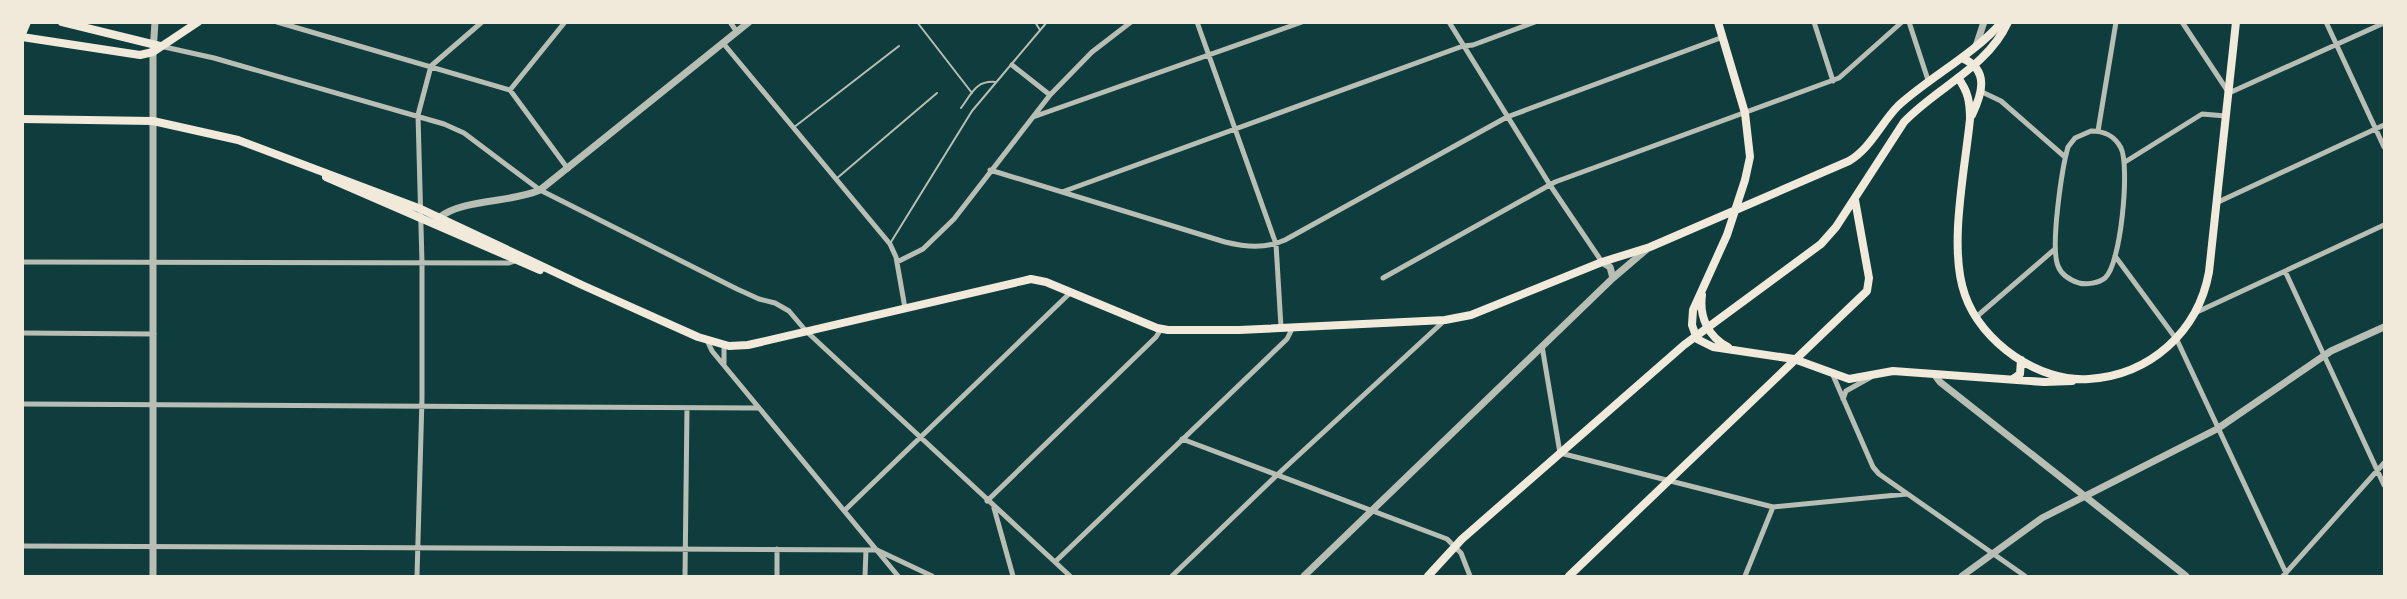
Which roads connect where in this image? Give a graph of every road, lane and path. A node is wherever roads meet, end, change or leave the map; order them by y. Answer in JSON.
{"nodes":[{"id":1,"x":27,"y":22,"type":"edge"},
{"id":2,"x":62,"y":22,"type":"edge"},
{"id":3,"x":155,"y":22,"type":"edge"},
{"id":4,"x":198,"y":22,"type":"edge"},
{"id":5,"x":277,"y":22,"type":"edge"},
{"id":6,"x":482,"y":22,"type":"edge"},
{"id":7,"x":565,"y":22,"type":"edge"},
{"id":8,"x":730,"y":22,"type":"edge"},
{"id":9,"x":749,"y":22,"type":"edge"},
{"id":10,"x":917,"y":22,"type":"edge"},
{"id":11,"x":1035,"y":22,"type":"edge"},
{"id":12,"x":1047,"y":22,"type":"edge"},
{"id":13,"x":1131,"y":22,"type":"edge"},
{"id":14,"x":1197,"y":22,"type":"edge"},
{"id":15,"x":1302,"y":22,"type":"edge"},
{"id":16,"x":1449,"y":22,"type":"edge"},
{"id":17,"x":1535,"y":22,"type":"edge"},
{"id":18,"x":1718,"y":22,"type":"edge"},
{"id":19,"x":1814,"y":22,"type":"edge"},
{"id":20,"x":1902,"y":22,"type":"edge"},
{"id":21,"x":1909,"y":22,"type":"edge"},
{"id":22,"x":1984,"y":22,"type":"edge"},
{"id":23,"x":2002,"y":22,"type":"edge"},
{"id":24,"x":2008,"y":22,"type":"edge"},
{"id":25,"x":2116,"y":22,"type":"edge"},
{"id":26,"x":2182,"y":22,"type":"edge"},
{"id":27,"x":2236,"y":22,"type":"edge"},
{"id":28,"x":2326,"y":22,"type":"edge"},
{"id":29,"x":2385,"y":23,"type":"edge"},
{"id":30,"x":1040,"y":30,"type":"junction"},
{"id":31,"x":737,"y":32,"type":"junction"},
{"id":32,"x":22,"y":36,"type":"edge"},
{"id":33,"x":1723,"y":37,"type":"junction"},
{"id":34,"x":723,"y":43,"type":"junction"},
{"id":35,"x":1463,"y":45,"type":"junction"},
{"id":36,"x":2337,"y":45,"type":"junction"},
{"id":37,"x":899,"y":46,"type":"dead end"},
{"id":38,"x":156,"y":47,"type":"junction"},
{"id":39,"x":1973,"y":50,"type":"junction"},
{"id":40,"x":1210,"y":56,"type":"junction"},
{"id":41,"x":1962,"y":58,"type":"junction"},
{"id":42,"x":1012,"y":65,"type":"junction"},
{"id":43,"x":431,"y":66,"type":"junction"},
{"id":44,"x":1973,"y":66,"type":"junction"},
{"id":45,"x":1958,"y":78,"type":"junction"},
{"id":46,"x":1833,"y":81,"type":"junction"},
{"id":47,"x":996,"y":82,"type":"junction"},
{"id":48,"x":1929,"y":83,"type":"junction"},
{"id":49,"x":510,"y":90,"type":"junction"},
{"id":50,"x":1982,"y":92,"type":"junction"},
{"id":51,"x":937,"y":93,"type":"dead end"},
{"id":52,"x":972,"y":93,"type":"junction"},
{"id":53,"x":2229,"y":93,"type":"junction"},
{"id":54,"x":1050,"y":95,"type":"junction"},
{"id":55,"x":961,"y":108,"type":"dead end"},
{"id":56,"x":1745,"y":113,"type":"junction"},
{"id":57,"x":418,"y":115,"type":"junction"},
{"id":58,"x":2226,"y":116,"type":"junction"},
{"id":59,"x":1507,"y":117,"type":"junction"},
{"id":60,"x":1032,"y":118,"type":"junction"},
{"id":61,"x":22,"y":119,"type":"edge"},
{"id":62,"x":1970,"y":119,"type":"junction"},
{"id":63,"x":153,"y":121,"type":"junction"},
{"id":64,"x":2385,"y":125,"type":"edge"},
{"id":65,"x":793,"y":128,"type":"junction"},
{"id":66,"x":2376,"y":129,"type":"junction"},
{"id":67,"x":1236,"y":130,"type":"junction"},
{"id":68,"x":2098,"y":131,"type":"junction"},
{"id":69,"x":2385,"y":147,"type":"edge"},
{"id":70,"x":2065,"y":156,"type":"junction"},
{"id":71,"x":2125,"y":162,"type":"junction"},
{"id":72,"x":568,"y":169,"type":"junction"},
{"id":73,"x":990,"y":170,"type":"junction"},
{"id":74,"x":320,"y":172,"type":"junction"},
{"id":75,"x":836,"y":179,"type":"junction"},
{"id":76,"x":1550,"y":185,"type":"junction"},
{"id":77,"x":540,"y":190,"type":"junction"},
{"id":78,"x":1061,"y":192,"type":"junction"},
{"id":79,"x":1855,"y":200,"type":"junction"},
{"id":80,"x":2216,"y":203,"type":"junction"},
{"id":81,"x":421,"y":209,"type":"junction"},
{"id":82,"x":1736,"y":209,"type":"junction"},
{"id":83,"x":440,"y":217,"type":"junction"},
{"id":84,"x":424,"y":220,"type":"junction"},
{"id":85,"x":2385,"y":225,"type":"edge"},
{"id":86,"x":890,"y":244,"type":"junction"},
{"id":87,"x":1276,"y":244,"type":"junction"},
{"id":88,"x":1650,"y":247,"type":"junction"},
{"id":89,"x":2055,"y":249,"type":"junction"},
{"id":90,"x":2115,"y":256,"type":"junction"},
{"id":91,"x":520,"y":259,"type":"junction"},
{"id":92,"x":22,"y":262,"type":"edge"},
{"id":93,"x":897,"y":262,"type":"junction"},
{"id":94,"x":1602,"y":262,"type":"junction"},
{"id":95,"x":154,"y":263,"type":"junction"},
{"id":96,"x":422,"y":263,"type":"junction"},
{"id":97,"x":2285,"y":271,"type":"junction"},
{"id":98,"x":1383,"y":278,"type":"dead end"},
{"id":99,"x":1613,"y":278,"type":"junction"},
{"id":100,"x":1703,"y":289,"type":"junction"},
{"id":101,"x":1071,"y":292,"type":"junction"},
{"id":102,"x":905,"y":308,"type":"junction"},
{"id":103,"x":2197,"y":312,"type":"junction"},
{"id":104,"x":1976,"y":318,"type":"junction"},
{"id":105,"x":1444,"y":320,"type":"junction"},
{"id":106,"x":1281,"y":327,"type":"junction"},
{"id":107,"x":1293,"y":327,"type":"junction"},
{"id":108,"x":1708,"y":327,"type":"junction"},
{"id":109,"x":2385,"y":327,"type":"edge"},
{"id":110,"x":1161,"y":329,"type":"junction"},
{"id":111,"x":806,"y":331,"type":"junction"},
{"id":112,"x":22,"y":333,"type":"edge"},
{"id":113,"x":154,"y":334,"type":"junction"},
{"id":114,"x":1695,"y":336,"type":"junction"},
{"id":115,"x":707,"y":340,"type":"junction"},
{"id":116,"x":2177,"y":340,"type":"junction"},
{"id":117,"x":724,"y":345,"type":"junction"},
{"id":118,"x":1542,"y":346,"type":"junction"},
{"id":119,"x":1735,"y":351,"type":"junction"},
{"id":120,"x":2324,"y":356,"type":"junction"},
{"id":121,"x":1794,"y":359,"type":"junction"},
{"id":122,"x":2021,"y":360,"type":"junction"},
{"id":123,"x":724,"y":365,"type":"junction"},
{"id":124,"x":1832,"y":373,"type":"junction"},
{"id":125,"x":1877,"y":374,"type":"junction"},
{"id":126,"x":1934,"y":375,"type":"junction"},
{"id":127,"x":2013,"y":379,"type":"junction"},
{"id":128,"x":2087,"y":380,"type":"junction"},
{"id":129,"x":750,"y":398,"type":"junction"},
{"id":130,"x":1843,"y":399,"type":"junction"},
{"id":131,"x":22,"y":404,"type":"edge"},
{"id":132,"x":154,"y":405,"type":"junction"},
{"id":133,"x":422,"y":406,"type":"junction"},
{"id":134,"x":687,"y":408,"type":"junction"},
{"id":135,"x":736,"y":408,"type":"junction"},
{"id":136,"x":757,"y":408,"type":"junction"},
{"id":137,"x":2217,"y":429,"type":"junction"},
{"id":138,"x":919,"y":438,"type":"junction"},
{"id":139,"x":1182,"y":439,"type":"junction"},
{"id":140,"x":1560,"y":453,"type":"junction"},
{"id":141,"x":2385,"y":463,"type":"edge"},
{"id":142,"x":2377,"y":470,"type":"junction"},
{"id":143,"x":1277,"y":475,"type":"junction"},
{"id":144,"x":1669,"y":480,"type":"junction"},
{"id":145,"x":2385,"y":485,"type":"edge"},
{"id":146,"x":1907,"y":494,"type":"junction"},
{"id":147,"x":2083,"y":496,"type":"junction"},
{"id":148,"x":987,"y":501,"type":"junction"},
{"id":149,"x":993,"y":507,"type":"junction"},
{"id":150,"x":1773,"y":507,"type":"junction"},
{"id":151,"x":844,"y":510,"type":"junction"},
{"id":152,"x":1372,"y":511,"type":"junction"},
{"id":153,"x":1455,"y":545,"type":"junction"},
{"id":154,"x":22,"y":546,"type":"edge"},
{"id":155,"x":153,"y":547,"type":"junction"},
{"id":156,"x":417,"y":547,"type":"junction"},
{"id":157,"x":685,"y":549,"type":"junction"},
{"id":158,"x":777,"y":549,"type":"junction"},
{"id":159,"x":866,"y":550,"type":"junction"},
{"id":160,"x":877,"y":550,"type":"junction"},
{"id":161,"x":1994,"y":554,"type":"junction"},
{"id":162,"x":1055,"y":562,"type":"junction"},
{"id":163,"x":2284,"y":575,"type":"edge"},
{"id":164,"x":153,"y":576,"type":"edge"},
{"id":165,"x":417,"y":576,"type":"edge"},
{"id":166,"x":685,"y":576,"type":"edge"},
{"id":167,"x":777,"y":576,"type":"edge"},
{"id":168,"x":865,"y":576,"type":"edge"},
{"id":169,"x":898,"y":576,"type":"edge"},
{"id":170,"x":932,"y":576,"type":"edge"},
{"id":171,"x":1014,"y":576,"type":"edge"},
{"id":172,"x":1070,"y":576,"type":"edge"},
{"id":173,"x":1172,"y":576,"type":"edge"},
{"id":174,"x":1304,"y":576,"type":"edge"},
{"id":175,"x":1428,"y":576,"type":"edge"},
{"id":176,"x":1470,"y":576,"type":"edge"},
{"id":177,"x":1569,"y":576,"type":"edge"},
{"id":178,"x":1745,"y":576,"type":"edge"},
{"id":179,"x":1962,"y":576,"type":"edge"},
{"id":180,"x":2025,"y":576,"type":"edge"},
{"id":181,"x":2186,"y":576,"type":"edge"}],
"edges":[{"from":1,"to":32,"type":"main road"},
{"from":2,"to":38,"type":"main road"},
{"from":3,"to":38,"type":"street"},
{"from":4,"to":38,"type":"main road"},
{"from":5,"to":43,"type":"street"},
{"from":6,"to":43,"type":"street"},
{"from":7,"to":49,"type":"street"},
{"from":8,"to":31,"type":"street"},
{"from":9,"to":31,"type":"street"},
{"from":10,"to":52,"type":"lane"},
{"from":11,"to":30,"type":"lane"},
{"from":12,"to":30,"type":"lane"},
{"from":13,"to":54,"type":"street"},
{"from":14,"to":40,"type":"street"},
{"from":15,"to":40,"type":"street"},
{"from":16,"to":35,"type":"street"},
{"from":17,"to":35,"type":"street"},
{"from":18,"to":33,"type":"main road"},
{"from":19,"to":46,"type":"street"},
{"from":20,"to":46,"type":"street"},
{"from":21,"to":48,"type":"street"},
{"from":22,"to":39,"type":"street"},
{"from":23,"to":39,"type":"main road"},
{"from":24,"to":44,"type":"main road"},
{"from":25,"to":68,"type":"street"},
{"from":26,"to":53,"type":"street"},
{"from":27,"to":53,"type":"main road"},
{"from":28,"to":36,"type":"street"},
{"from":29,"to":36,"type":"street"},
{"from":30,"to":42,"type":"lane"},
{"from":31,"to":34,"type":"street"},
{"from":32,"to":38,"type":"main road"},
{"from":33,"to":56,"type":"main road"},
{"from":33,"to":59,"type":"street"},
{"from":34,"to":65,"type":"street"},
{"from":34,"to":72,"type":"street"},
{"from":35,"to":59,"type":"street"},
{"from":35,"to":67,"type":"street"},
{"from":36,"to":53,"type":"street"},
{"from":36,"to":66,"type":"street"},
{"from":37,"to":65,"type":"lane"},
{"from":38,"to":57,"type":"street"},
{"from":38,"to":63,"type":"street"},
{"from":39,"to":41,"type":"main road"},
{"from":40,"to":60,"type":"street"},
{"from":40,"to":67,"type":"street"},
{"from":41,"to":44,"type":"main road"},
{"from":41,"to":48,"type":"main road"},
{"from":42,"to":47,"type":"lane"},
{"from":42,"to":54,"type":"street"},
{"from":43,"to":49,"type":"street"},
{"from":43,"to":57,"type":"street"},
{"from":44,"to":45,"type":"main road"},
{"from":44,"to":50,"type":"main road"},
{"from":45,"to":62,"type":"main road"},
{"from":45,"to":79,"type":"main road"},
{"from":46,"to":56,"type":"street"},
{"from":47,"to":52,"type":"lane"},
{"from":47,"to":86,"type":"lane"},
{"from":48,"to":82,"type":"main road"},
{"from":49,"to":72,"type":"street"},
{"from":50,"to":62,"type":"main road"},
{"from":50,"to":70,"type":"street"},
{"from":51,"to":75,"type":"lane"},
{"from":52,"to":55,"type":"lane"},
{"from":53,"to":58,"type":"main road"},
{"from":54,"to":60,"type":"street"},
{"from":56,"to":76,"type":"street"},
{"from":56,"to":82,"type":"main road"},
{"from":57,"to":77,"type":"street"},
{"from":57,"to":81,"type":"street"},
{"from":58,"to":71,"type":"street"},
{"from":58,"to":80,"type":"main road"},
{"from":59,"to":76,"type":"street"},
{"from":59,"to":87,"type":"street"},
{"from":60,"to":73,"type":"street"},
{"from":61,"to":63,"type":"main road"},
{"from":62,"to":104,"type":"main road"},
{"from":63,"to":74,"type":"main road"},
{"from":63,"to":95,"type":"street"},
{"from":64,"to":66,"type":"street"},
{"from":65,"to":75,"type":"street"},
{"from":66,"to":69,"type":"street"},
{"from":66,"to":80,"type":"street"},
{"from":67,"to":78,"type":"street"},
{"from":67,"to":87,"type":"street"},
{"from":68,"to":70,"type":"street"},
{"from":68,"to":71,"type":"street"},
{"from":70,"to":89,"type":"street"},
{"from":71,"to":90,"type":"street"},
{"from":72,"to":77,"type":"street"},
{"from":73,"to":78,"type":"street"},
{"from":73,"to":93,"type":"street"},
{"from":74,"to":81,"type":"main road"},
{"from":74,"to":84,"type":"main road"},
{"from":75,"to":86,"type":"street"},
{"from":76,"to":94,"type":"street"},
{"from":76,"to":98,"type":"street"},
{"from":77,"to":83,"type":"street"},
{"from":77,"to":111,"type":"street"},
{"from":78,"to":87,"type":"street"},
{"from":79,"to":108,"type":"main road"},
{"from":79,"to":121,"type":"main road"},
{"from":80,"to":103,"type":"main road"},
{"from":81,"to":83,"type":"main road"},
{"from":81,"to":84,"type":"street"},
{"from":82,"to":88,"type":"main road"},
{"from":82,"to":100,"type":"main road"},
{"from":83,"to":84,"type":"main road"},
{"from":83,"to":91,"type":"main road"},
{"from":84,"to":91,"type":"main road"},
{"from":84,"to":96,"type":"street"},
{"from":85,"to":97,"type":"street"},
{"from":86,"to":93,"type":"street"},
{"from":87,"to":106,"type":"street"},
{"from":88,"to":94,"type":"main road"},
{"from":88,"to":99,"type":"street"},
{"from":89,"to":90,"type":"street"},
{"from":89,"to":104,"type":"street"},
{"from":90,"to":116,"type":"street"},
{"from":91,"to":96,"type":"street"},
{"from":91,"to":115,"type":"main road"},
{"from":92,"to":95,"type":"street"},
{"from":93,"to":102,"type":"street"},
{"from":94,"to":99,"type":"street"},
{"from":94,"to":105,"type":"main road"},
{"from":95,"to":96,"type":"street"},
{"from":95,"to":113,"type":"street"},
{"from":96,"to":133,"type":"street"},
{"from":97,"to":103,"type":"street"},
{"from":97,"to":120,"type":"street"},
{"from":99,"to":118,"type":"street"},
{"from":100,"to":108,"type":"main road"},
{"from":100,"to":114,"type":"main road"},
{"from":101,"to":102,"type":"main road"},
{"from":101,"to":110,"type":"main road"},
{"from":101,"to":138,"type":"street"},
{"from":102,"to":111,"type":"main road"},
{"from":103,"to":116,"type":"main road"},
{"from":104,"to":122,"type":"main road"},
{"from":105,"to":107,"type":"main road"},
{"from":105,"to":143,"type":"street"},
{"from":106,"to":107,"type":"main road"},
{"from":106,"to":110,"type":"main road"},
{"from":107,"to":139,"type":"street"},
{"from":108,"to":114,"type":"main road"},
{"from":108,"to":119,"type":"main road"},
{"from":109,"to":120,"type":"street"},
{"from":110,"to":148,"type":"street"},
{"from":111,"to":117,"type":"main road"},
{"from":111,"to":138,"type":"street"},
{"from":112,"to":113,"type":"street"},
{"from":113,"to":132,"type":"street"},
{"from":114,"to":119,"type":"main road"},
{"from":114,"to":140,"type":"main road"},
{"from":115,"to":117,"type":"main road"},
{"from":115,"to":123,"type":"street"},
{"from":116,"to":128,"type":"main road"},
{"from":116,"to":137,"type":"street"},
{"from":117,"to":123,"type":"street"},
{"from":118,"to":140,"type":"street"},
{"from":118,"to":152,"type":"street"},
{"from":119,"to":121,"type":"main road"},
{"from":120,"to":137,"type":"street"},
{"from":120,"to":142,"type":"street"},
{"from":121,"to":124,"type":"main road"},
{"from":121,"to":144,"type":"main road"},
{"from":122,"to":127,"type":"main road"},
{"from":122,"to":128,"type":"main road"},
{"from":123,"to":129,"type":"street"},
{"from":124,"to":125,"type":"main road"},
{"from":124,"to":130,"type":"street"},
{"from":125,"to":126,"type":"main road"},
{"from":125,"to":130,"type":"street"},
{"from":126,"to":127,"type":"main road"},
{"from":126,"to":147,"type":"street"},
{"from":127,"to":128,"type":"main road"},
{"from":129,"to":135,"type":"street"},
{"from":129,"to":136,"type":"street"},
{"from":130,"to":146,"type":"street"},
{"from":131,"to":132,"type":"street"},
{"from":132,"to":133,"type":"street"},
{"from":132,"to":155,"type":"street"},
{"from":133,"to":134,"type":"street"},
{"from":133,"to":156,"type":"street"},
{"from":134,"to":135,"type":"street"},
{"from":134,"to":157,"type":"street"},
{"from":135,"to":136,"type":"street"},
{"from":136,"to":151,"type":"street"},
{"from":137,"to":147,"type":"street"},
{"from":137,"to":163,"type":"street"},
{"from":138,"to":148,"type":"street"},
{"from":138,"to":151,"type":"street"},
{"from":139,"to":143,"type":"street"},
{"from":139,"to":162,"type":"street"},
{"from":140,"to":144,"type":"street"},
{"from":140,"to":153,"type":"main road"},
{"from":141,"to":142,"type":"street"},
{"from":142,"to":145,"type":"street"},
{"from":142,"to":163,"type":"street"},
{"from":143,"to":152,"type":"street"},
{"from":143,"to":173,"type":"street"},
{"from":144,"to":150,"type":"street"},
{"from":144,"to":177,"type":"main road"},
{"from":146,"to":150,"type":"street"},
{"from":146,"to":161,"type":"street"},
{"from":147,"to":161,"type":"street"},
{"from":147,"to":181,"type":"street"},
{"from":148,"to":149,"type":"street"},
{"from":149,"to":162,"type":"street"},
{"from":149,"to":171,"type":"street"},
{"from":150,"to":178,"type":"street"},
{"from":151,"to":160,"type":"street"},
{"from":152,"to":153,"type":"street"},
{"from":152,"to":174,"type":"street"},
{"from":153,"to":175,"type":"main road"},
{"from":153,"to":176,"type":"street"},
{"from":154,"to":155,"type":"street"},
{"from":155,"to":156,"type":"street"},
{"from":155,"to":164,"type":"street"},
{"from":156,"to":157,"type":"street"},
{"from":156,"to":165,"type":"street"},
{"from":157,"to":158,"type":"street"},
{"from":157,"to":166,"type":"street"},
{"from":158,"to":159,"type":"street"},
{"from":158,"to":167,"type":"street"},
{"from":159,"to":160,"type":"street"},
{"from":159,"to":168,"type":"street"},
{"from":160,"to":169,"type":"street"},
{"from":160,"to":170,"type":"street"},
{"from":161,"to":179,"type":"street"},
{"from":161,"to":180,"type":"street"},
{"from":162,"to":172,"type":"street"}]}
